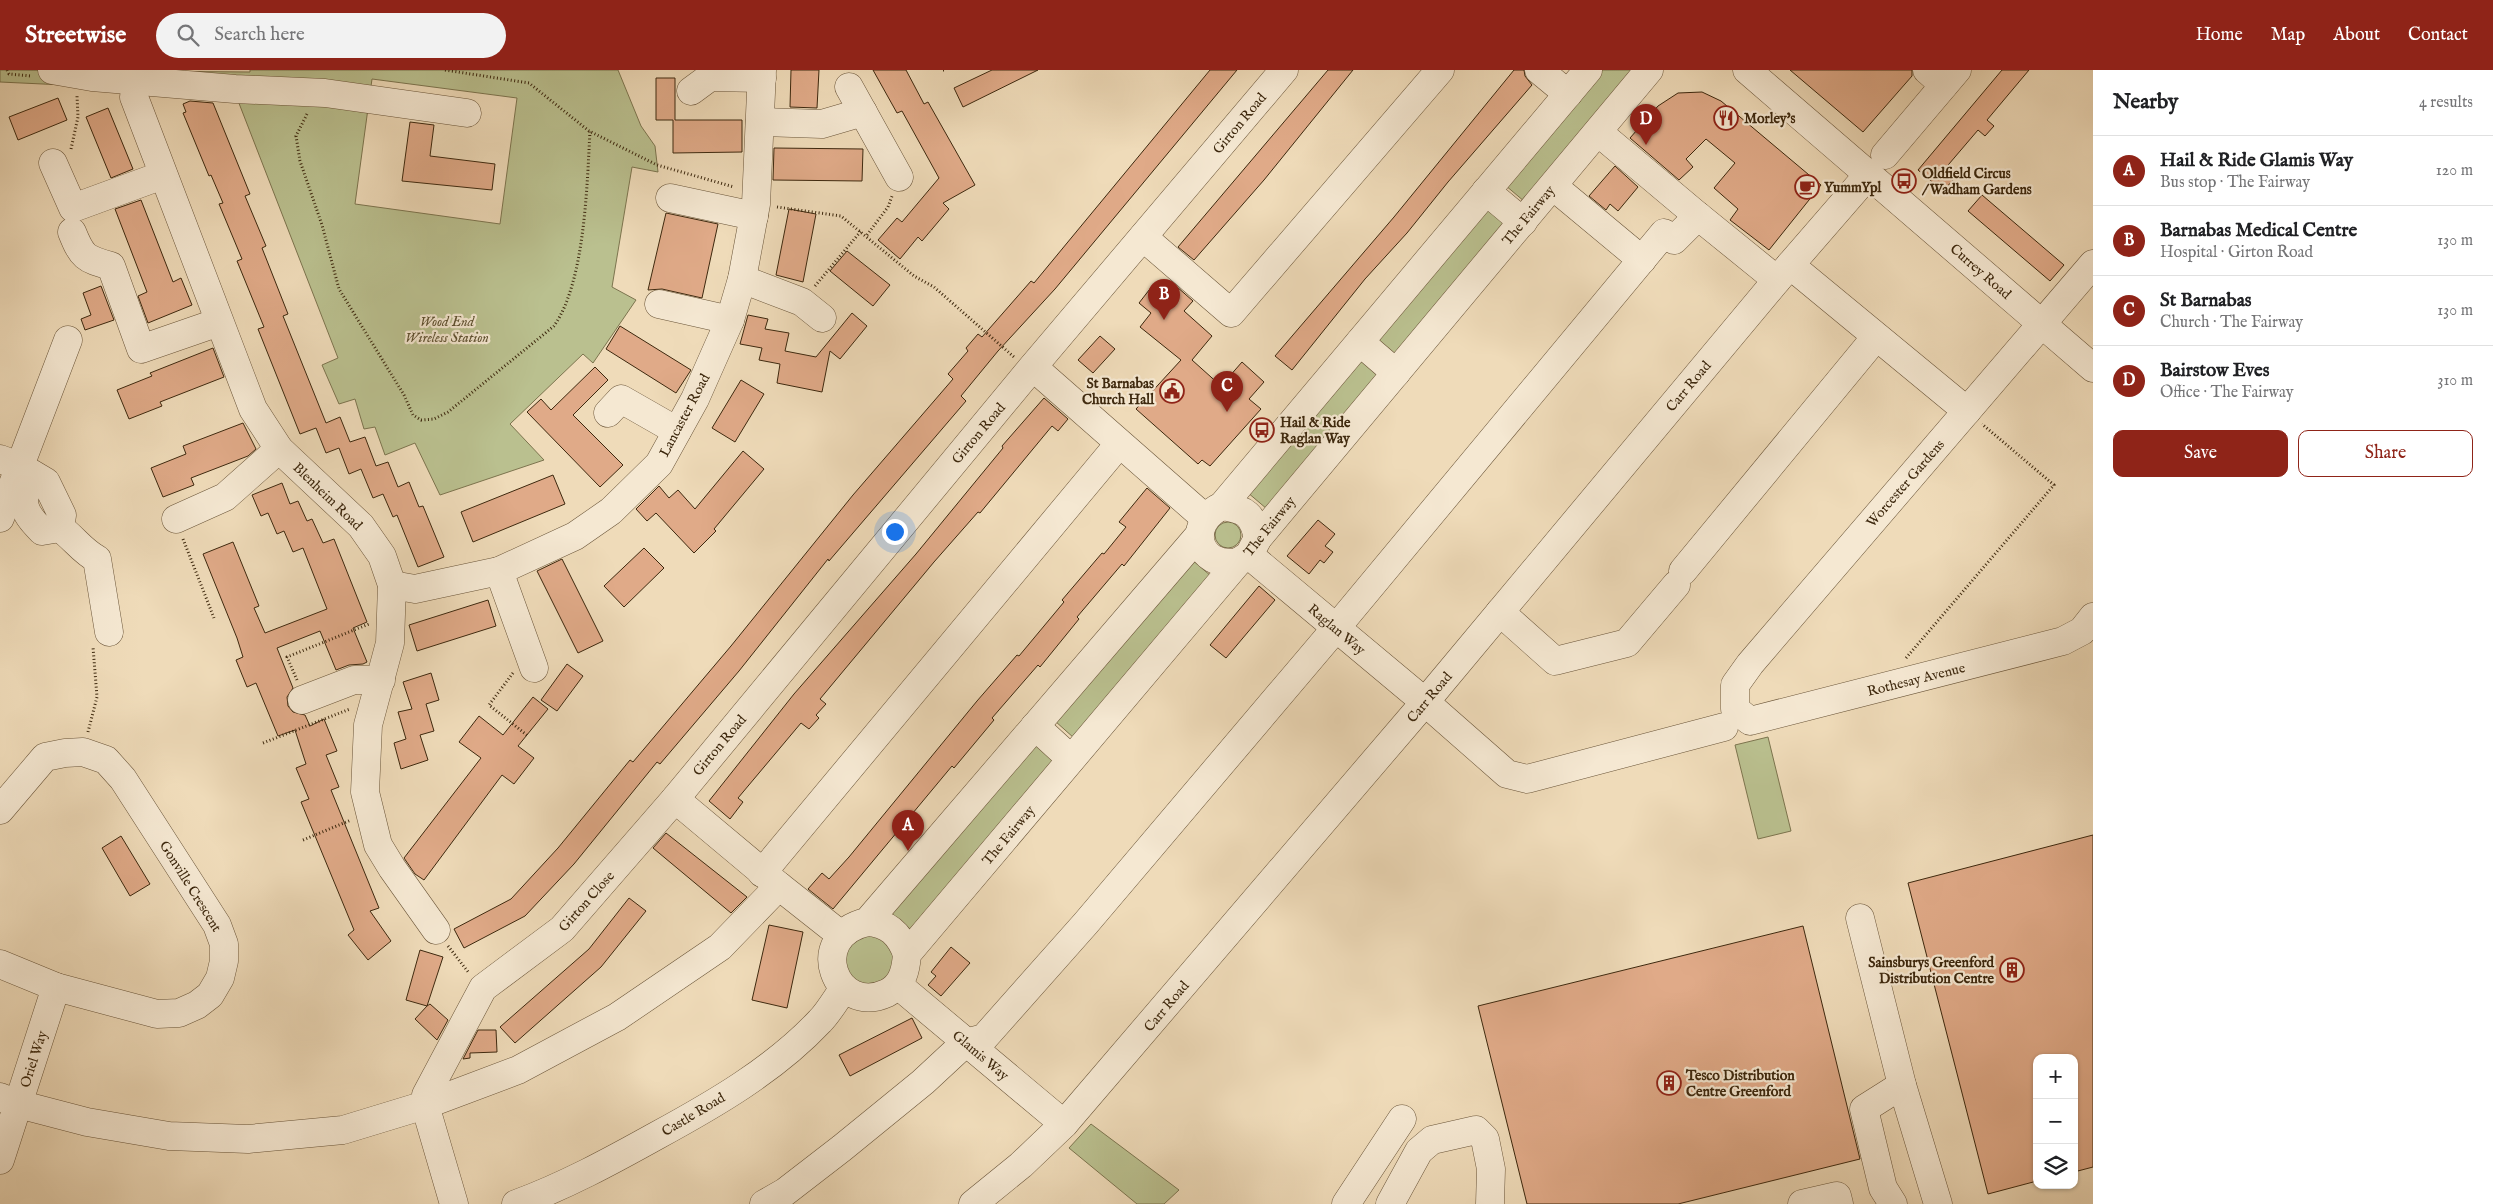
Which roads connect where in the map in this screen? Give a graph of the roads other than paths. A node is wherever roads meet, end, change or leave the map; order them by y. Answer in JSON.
{"nodes":[{"id":1,"x":52,"y":70,"type":"edge"},
{"id":2,"x":1284,"y":70,"type":"edge"},
{"id":3,"x":1440,"y":70,"type":"edge"},
{"id":4,"x":1539,"y":70,"type":"edge"},
{"id":5,"x":1588,"y":70,"type":"edge"},
{"id":6,"x":1649,"y":70,"type":"edge"},
{"id":7,"x":1747,"y":70,"type":"edge"},
{"id":8,"x":762,"y":74,"type":"edge"},
{"id":9,"x":1943,"y":75,"type":"edge"},
{"id":10,"x":849,"y":87,"type":"dead end"},
{"id":11,"x":691,"y":91,"type":"dead end"},
{"id":12,"x":1568,"y":94,"type":"junction"},
{"id":13,"x":134,"y":97,"type":"dead end"},
{"id":14,"x":863,"y":112,"type":"junction"},
{"id":15,"x":467,"y":113,"type":"dead end"},
{"id":16,"x":760,"y":122,"type":"junction"},
{"id":17,"x":1598,"y":132,"type":"junction"},
{"id":18,"x":1885,"y":155,"type":"dead end"},
{"id":19,"x":53,"y":163,"type":"road end"},
{"id":20,"x":163,"y":175,"type":"junction"},
{"id":21,"x":1868,"y":175,"type":"junction"},
{"id":22,"x":899,"y":177,"type":"road end"},
{"id":23,"x":1552,"y":186,"type":"junction"},
{"id":24,"x":1486,"y":192,"type":"junction"},
{"id":25,"x":670,"y":198,"type":"dead end"},
{"id":26,"x":755,"y":205,"type":"junction"},
{"id":27,"x":1698,"y":216,"type":"junction"},
{"id":28,"x":1523,"y":222,"type":"junction"},
{"id":29,"x":72,"y":232,"type":"dead end"},
{"id":30,"x":1143,"y":237,"type":"junction"},
{"id":31,"x":1642,"y":260,"type":"junction"},
{"id":32,"x":2093,"y":264,"type":"edge"},
{"id":33,"x":1783,"y":272,"type":"junction"},
{"id":34,"x":742,"y":279,"type":"junction"},
{"id":35,"x":658,"y":304,"type":"dead end"},
{"id":36,"x":812,"y":310,"type":"road end"},
{"id":37,"x":730,"y":320,"type":"junction"},
{"id":38,"x":219,"y":322,"type":"junction"},
{"id":39,"x":2042,"y":324,"type":"junction"},
{"id":40,"x":1876,"y":337,"type":"junction"},
{"id":41,"x":68,"y":340,"type":"dead end"},
{"id":42,"x":1360,"y":342,"type":"junction"},
{"id":43,"x":2093,"y":368,"type":"edge"},
{"id":44,"x":1032,"y":369,"type":"junction"},
{"id":45,"x":1396,"y":373,"type":"junction"},
{"id":46,"x":1967,"y":411,"type":"junction"},
{"id":47,"x":608,"y":413,"type":"dead end"},
{"id":48,"x":677,"y":432,"type":"junction"},
{"id":49,"x":1119,"y":444,"type":"junction"},
{"id":50,"x":279,"y":449,"type":"junction"},
{"id":51,"x":16,"y":466,"type":"edge"},
{"id":52,"x":0,"y":518,"type":"edge"},
{"id":53,"x":176,"y":519,"type":"road end"},
{"id":54,"x":1209,"y":519,"type":"junction"},
{"id":55,"x":1248,"y":552,"type":"junction"},
{"id":56,"x":499,"y":571,"type":"junction"},
{"id":57,"x":392,"y":586,"type":"junction"},
{"id":58,"x":1500,"y":612,"type":"junction"},
{"id":59,"x":2093,"y":617,"type":"edge"},
{"id":60,"x":1336,"y":628,"type":"junction"},
{"id":61,"x":101,"y":635,"type":"road end"},
{"id":62,"x":532,"y":660,"type":"road end"},
{"id":63,"x":377,"y":690,"type":"junction"},
{"id":64,"x":304,"y":699,"type":"road end"},
{"id":65,"x":1425,"y":702,"type":"junction"},
{"id":66,"x":1729,"y":718,"type":"junction"},
{"id":67,"x":1035,"y":726,"type":"junction"},
{"id":68,"x":1071,"y":759,"type":"junction"},
{"id":69,"x":674,"y":799,"type":"junction"},
{"id":70,"x":0,"y":810,"type":"edge"},
{"id":71,"x":771,"y":879,"type":"junction"},
{"id":72,"x":1860,"y":918,"type":"dead end"},
{"id":73,"x":868,"y":922,"type":"junction"},
{"id":74,"x":436,"y":930,"type":"road end"},
{"id":75,"x":841,"y":935,"type":"junction"},
{"id":76,"x":907,"y":954,"type":"junction"},
{"id":77,"x":0,"y":964,"type":"edge"},
{"id":78,"x":898,"y":985,"type":"junction"},
{"id":79,"x":56,"y":987,"type":"junction"},
{"id":80,"x":844,"y":988,"type":"junction"},
{"id":81,"x":965,"y":1043,"type":"junction"},
{"id":82,"x":1902,"y":1085,"type":"junction"},
{"id":83,"x":9,"y":1101,"type":"edge"},
{"id":84,"x":425,"y":1105,"type":"junction"},
{"id":85,"x":1402,"y":1119,"type":"dead end"},
{"id":86,"x":1064,"y":1124,"type":"junction"},
{"id":87,"x":0,"y":1160,"type":"edge"},
{"id":88,"x":454,"y":1204,"type":"edge"},
{"id":89,"x":516,"y":1204,"type":"edge"},
{"id":90,"x":764,"y":1204,"type":"edge"},
{"id":91,"x":973,"y":1204,"type":"edge"},
{"id":92,"x":1346,"y":1204,"type":"edge"},
{"id":93,"x":1390,"y":1204,"type":"edge"},
{"id":94,"x":1490,"y":1204,"type":"edge"},
{"id":95,"x":1802,"y":1204,"type":"edge"},
{"id":96,"x":1839,"y":1204,"type":"edge"},
{"id":97,"x":1893,"y":1204,"type":"edge"},
{"id":98,"x":1938,"y":1204,"type":"edge"}],
"edges":[{"from":1,"to":15,"type":"street"},
{"from":2,"to":30,"type":"street","name":"Girton Road"},
{"from":3,"to":30,"type":"street"},
{"from":4,"to":12,"type":"street"},
{"from":5,"to":12,"type":"street"},
{"from":6,"to":17,"type":"street","name":"The Fairway"},
{"from":7,"to":21,"type":"street","name":"Currey Road"},
{"from":8,"to":11,"type":"street"},
{"from":8,"to":16,"type":"street","name":"Lancaster Road"},
{"from":9,"to":18,"type":"street"},
{"from":10,"to":14,"type":"street"},
{"from":12,"to":24,"type":"street"},
{"from":13,"to":20,"type":"street","name":"Blenheim Road"},
{"from":14,"to":16,"type":"street"},
{"from":14,"to":22,"type":"street"},
{"from":16,"to":26,"type":"street","name":"Lancaster Road"},
{"from":17,"to":23,"type":"street","name":"The Fairway"},
{"from":17,"to":27,"type":"street"},
{"from":19,"to":20,"type":"street"},
{"from":20,"to":38,"type":"street","name":"Blenheim Road"},
{"from":21,"to":33,"type":"street","name":"Carr Road"},
{"from":21,"to":39,"type":"street","name":"Currey Road"},
{"from":23,"to":28,"type":"street","name":"The Fairway"},
{"from":23,"to":31,"type":"street"},
{"from":24,"to":28,"type":"street"},
{"from":24,"to":42,"type":"street"},
{"from":25,"to":26,"type":"street"},
{"from":26,"to":34,"type":"street","name":"Lancaster Road"},
{"from":27,"to":31,"type":"street"},
{"from":27,"to":33,"type":"street"},
{"from":28,"to":45,"type":"street","name":"The Fairway"},
{"from":29,"to":38,"type":"street"},
{"from":30,"to":44,"type":"street","name":"Girton Road"},
{"from":31,"to":60,"type":"street"},
{"from":32,"to":39,"type":"street","name":"Worcester Gardens"},
{"from":33,"to":40,"type":"street"},
{"from":33,"to":58,"type":"street","name":"Carr Road"},
{"from":34,"to":36,"type":"street"},
{"from":34,"to":37,"type":"street","name":"Lancaster Road"},
{"from":35,"to":37,"type":"street"},
{"from":37,"to":48,"type":"street","name":"Lancaster Road"},
{"from":38,"to":50,"type":"street","name":"Blenheim Road"},
{"from":39,"to":43,"type":"street","name":"Currey Road"},
{"from":39,"to":46,"type":"street","name":"Worcester Gardens"},
{"from":40,"to":46,"type":"street"},
{"from":40,"to":58,"type":"street"},
{"from":41,"to":51,"type":"street"},
{"from":42,"to":45,"type":"street"},
{"from":42,"to":54,"type":"street"},
{"from":44,"to":49,"type":"street"},
{"from":44,"to":69,"type":"street","name":"Girton Road"},
{"from":45,"to":55,"type":"street","name":"The Fairway"},
{"from":46,"to":66,"type":"street","name":"Worcester Gardens"},
{"from":47,"to":48,"type":"street"},
{"from":48,"to":56,"type":"street","name":"Lancaster Road"},
{"from":49,"to":54,"type":"street"},
{"from":49,"to":71,"type":"street"},
{"from":50,"to":53,"type":"street"},
{"from":50,"to":57,"type":"street","name":"Blenheim Road"},
{"from":51,"to":52,"type":"street"},
{"from":51,"to":61,"type":"street"},
{"from":54,"to":55,"type":"street"},
{"from":54,"to":55,"type":"street"},
{"from":54,"to":67,"type":"street"},
{"from":55,"to":60,"type":"street","name":"Raglan Way"},
{"from":55,"to":68,"type":"street","name":"The Fairway"},
{"from":56,"to":57,"type":"street","name":"Lancaster Road"},
{"from":56,"to":62,"type":"street"},
{"from":57,"to":63,"type":"street","name":"Blenheim Road"},
{"from":58,"to":65,"type":"street","name":"Carr Road"},
{"from":59,"to":66,"type":"street","name":"Rothesay Avenue"},
{"from":60,"to":65,"type":"street","name":"Raglan Way"},
{"from":60,"to":81,"type":"street"},
{"from":63,"to":64,"type":"street"},
{"from":63,"to":74,"type":"street","name":"Blenheim Road"},
{"from":65,"to":66,"type":"street"},
{"from":65,"to":86,"type":"street","name":"Carr Road"},
{"from":67,"to":68,"type":"street"},
{"from":67,"to":73,"type":"street"},
{"from":68,"to":76,"type":"street","name":"The Fairway"},
{"from":69,"to":71,"type":"street"},
{"from":69,"to":84,"type":"street","name":"Girton Close"},
{"from":70,"to":79,"type":"street","name":"Gonville Crescent"},
{"from":71,"to":75,"type":"street"},
{"from":71,"to":84,"type":"street"},
{"from":72,"to":82,"type":"street"},
{"from":73,"to":75,"type":"street"},
{"from":73,"to":76,"type":"street"},
{"from":75,"to":80,"type":"street"},
{"from":76,"to":78,"type":"street","name":"The Fairway"},
{"from":77,"to":79,"type":"street","name":"Gonville Crescent"},
{"from":78,"to":80,"type":"street"},
{"from":78,"to":81,"type":"street","name":"Glamis Way"},
{"from":79,"to":83,"type":"street","name":"Oriel Way"},
{"from":80,"to":89,"type":"street","name":"Castle Road"},
{"from":81,"to":86,"type":"street","name":"Glamis Way"},
{"from":81,"to":90,"type":"street"},
{"from":82,"to":97,"type":"street"},
{"from":82,"to":98,"type":"street"},
{"from":83,"to":84,"type":"street"},
{"from":83,"to":87,"type":"street","name":"Oriel Way"},
{"from":84,"to":88,"type":"street"},
{"from":85,"to":92,"type":"street"},
{"from":86,"to":91,"type":"street","name":"Carr Road"},
{"from":93,"to":94,"type":"street"},
{"from":95,"to":96,"type":"street"}]}
